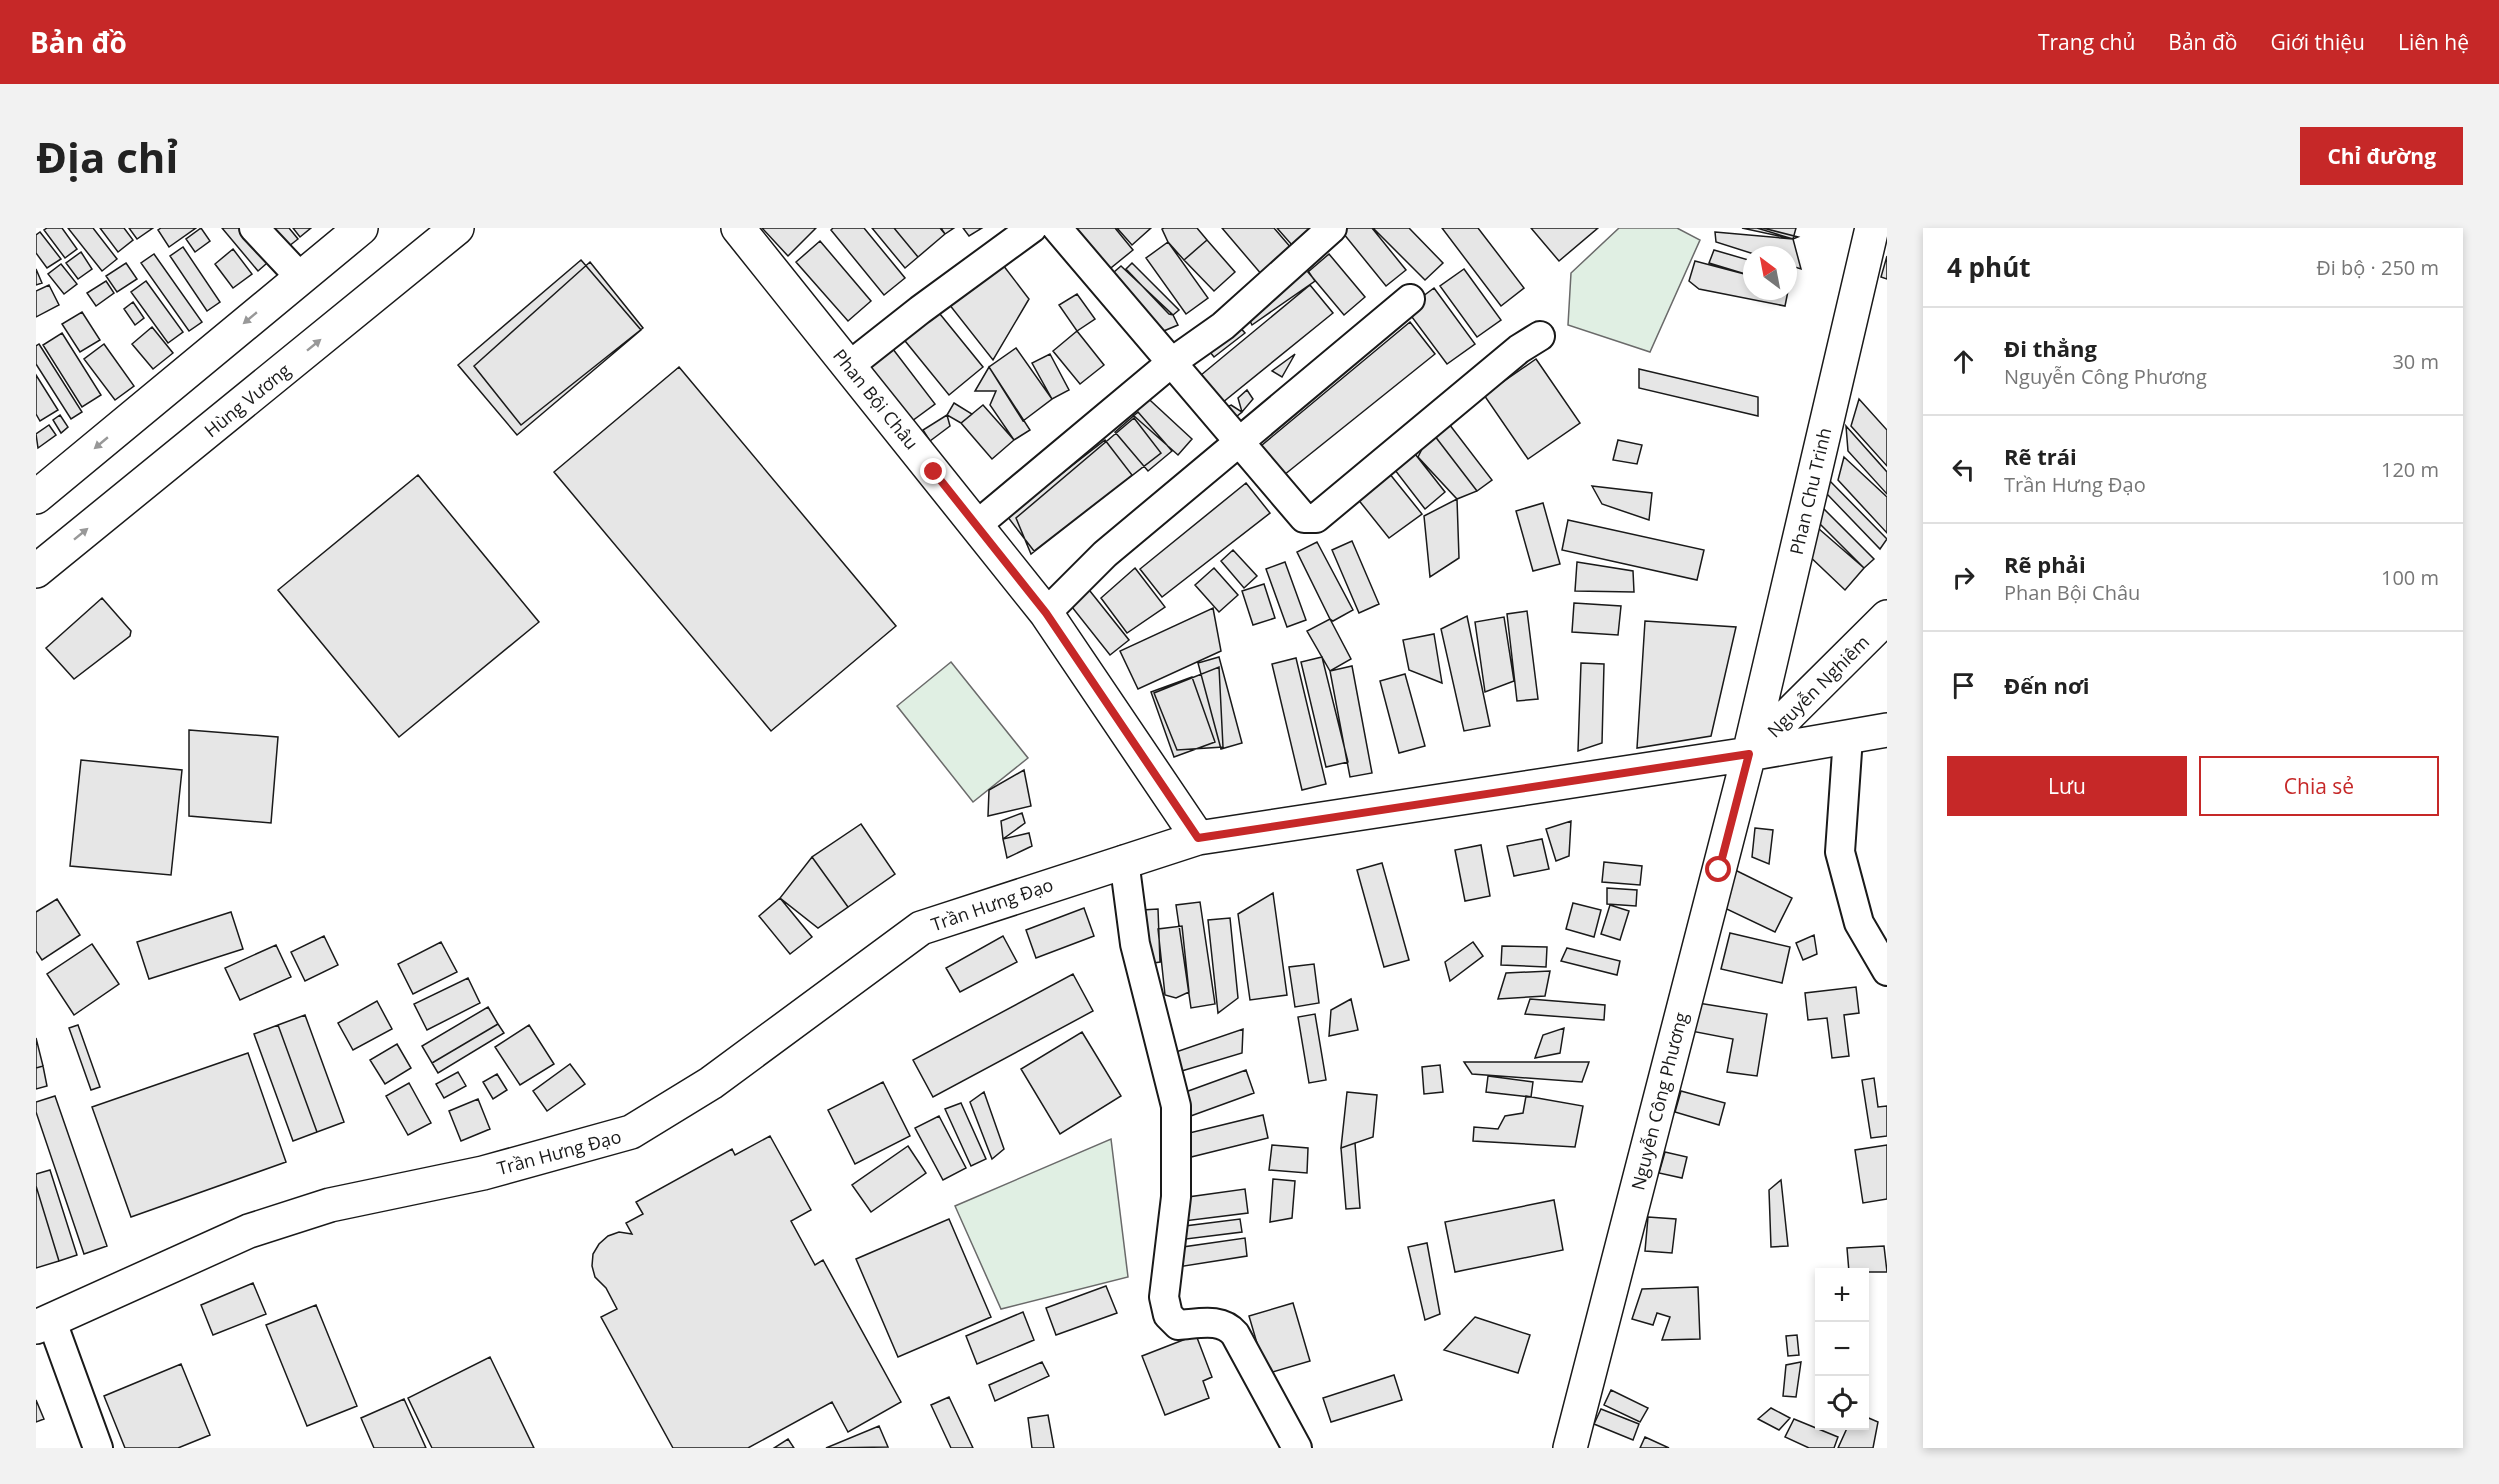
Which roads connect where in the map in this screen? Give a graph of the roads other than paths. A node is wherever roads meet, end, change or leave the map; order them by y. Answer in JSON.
{"nodes":[{"id":1,"x":254,"y":228,"type":"edge"},
{"id":2,"x":361,"y":228,"type":"edge"},
{"id":3,"x":457,"y":228,"type":"edge"},
{"id":4,"x":738,"y":228,"type":"edge"},
{"id":5,"x":1032,"y":228,"type":"edge"},
{"id":6,"x":1057,"y":228,"type":"edge"},
{"id":7,"x":1332,"y":228,"type":"edge"},
{"id":8,"x":1872,"y":228,"type":"edge"},
{"id":9,"x":300,"y":277,"type":"junction"},
{"id":10,"x":1410,"y":299,"type":"dead end"},
{"id":11,"x":1540,"y":336,"type":"dead end"},
{"id":12,"x":1172,"y":362,"type":"junction"},
{"id":13,"x":849,"y":366,"type":"junction"},
{"id":14,"x":1238,"y":441,"type":"junction"},
{"id":15,"x":36,"y":496,"type":"edge"},
{"id":16,"x":977,"y":525,"type":"junction"},
{"id":17,"x":36,"y":571,"type":"edge"},
{"id":18,"x":1046,"y":613,"type":"junction"},
{"id":19,"x":1887,"y":617,"type":"edge"},
{"id":20,"x":1887,"y":730,"type":"edge"},
{"id":21,"x":1848,"y":737,"type":"junction"},
{"id":22,"x":1749,"y":754,"type":"junction"},
{"id":23,"x":1198,"y":838,"type":"junction"},
{"id":24,"x":1124,"y":860,"type":"junction"},
{"id":25,"x":1887,"y":971,"type":"edge"},
{"id":26,"x":44,"y":1323,"type":"edge"},
{"id":27,"x":98,"y":1448,"type":"edge"},
{"id":28,"x":1297,"y":1448,"type":"edge"},
{"id":29,"x":1570,"y":1448,"type":"edge"}],
"edges":[{"from":1,"to":9,"type":"street"},
{"from":2,"to":9,"type":"street"},
{"from":17,"to":3,"type":"street","name":"Hùng Vương","one_way":true},
{"from":4,"to":13,"type":"street","name":"Phan Bội Châu"},
{"from":5,"to":13,"type":"street"},
{"from":6,"to":12,"type":"street"},
{"from":7,"to":12,"type":"street"},
{"from":8,"to":22,"type":"street","name":"Phan Chu Trinh"},
{"from":9,"to":15,"type":"street","one_way":true},
{"from":10,"to":14,"type":"street"},
{"from":11,"to":14,"type":"street"},
{"from":12,"to":14,"type":"street"},
{"from":12,"to":16,"type":"street"},
{"from":13,"to":16,"type":"street","name":"Phan Bội Châu"},
{"from":14,"to":18,"type":"street"},
{"from":16,"to":18,"type":"street","name":"Phan Bội Châu"},
{"from":18,"to":23,"type":"street","name":"Phan Bội Châu"},
{"from":19,"to":22,"type":"street","name":"Nguyễn Nghiêm"},
{"from":20,"to":21,"type":"street","name":"Trần Hưng Đạo"},
{"from":21,"to":22,"type":"street","name":"Trần Hưng Đạo"},
{"from":21,"to":25,"type":"street"},
{"from":22,"to":23,"type":"street","name":"Trần Hưng Đạo"},
{"from":22,"to":29,"type":"street","name":"Nguyễn Công Phương"},
{"from":23,"to":24,"type":"street","name":"Trần Hưng Đạo"},
{"from":24,"to":26,"type":"street","name":"Trần Hưng Đạo"},
{"from":24,"to":28,"type":"street"},
{"from":26,"to":27,"type":"street"}]}
